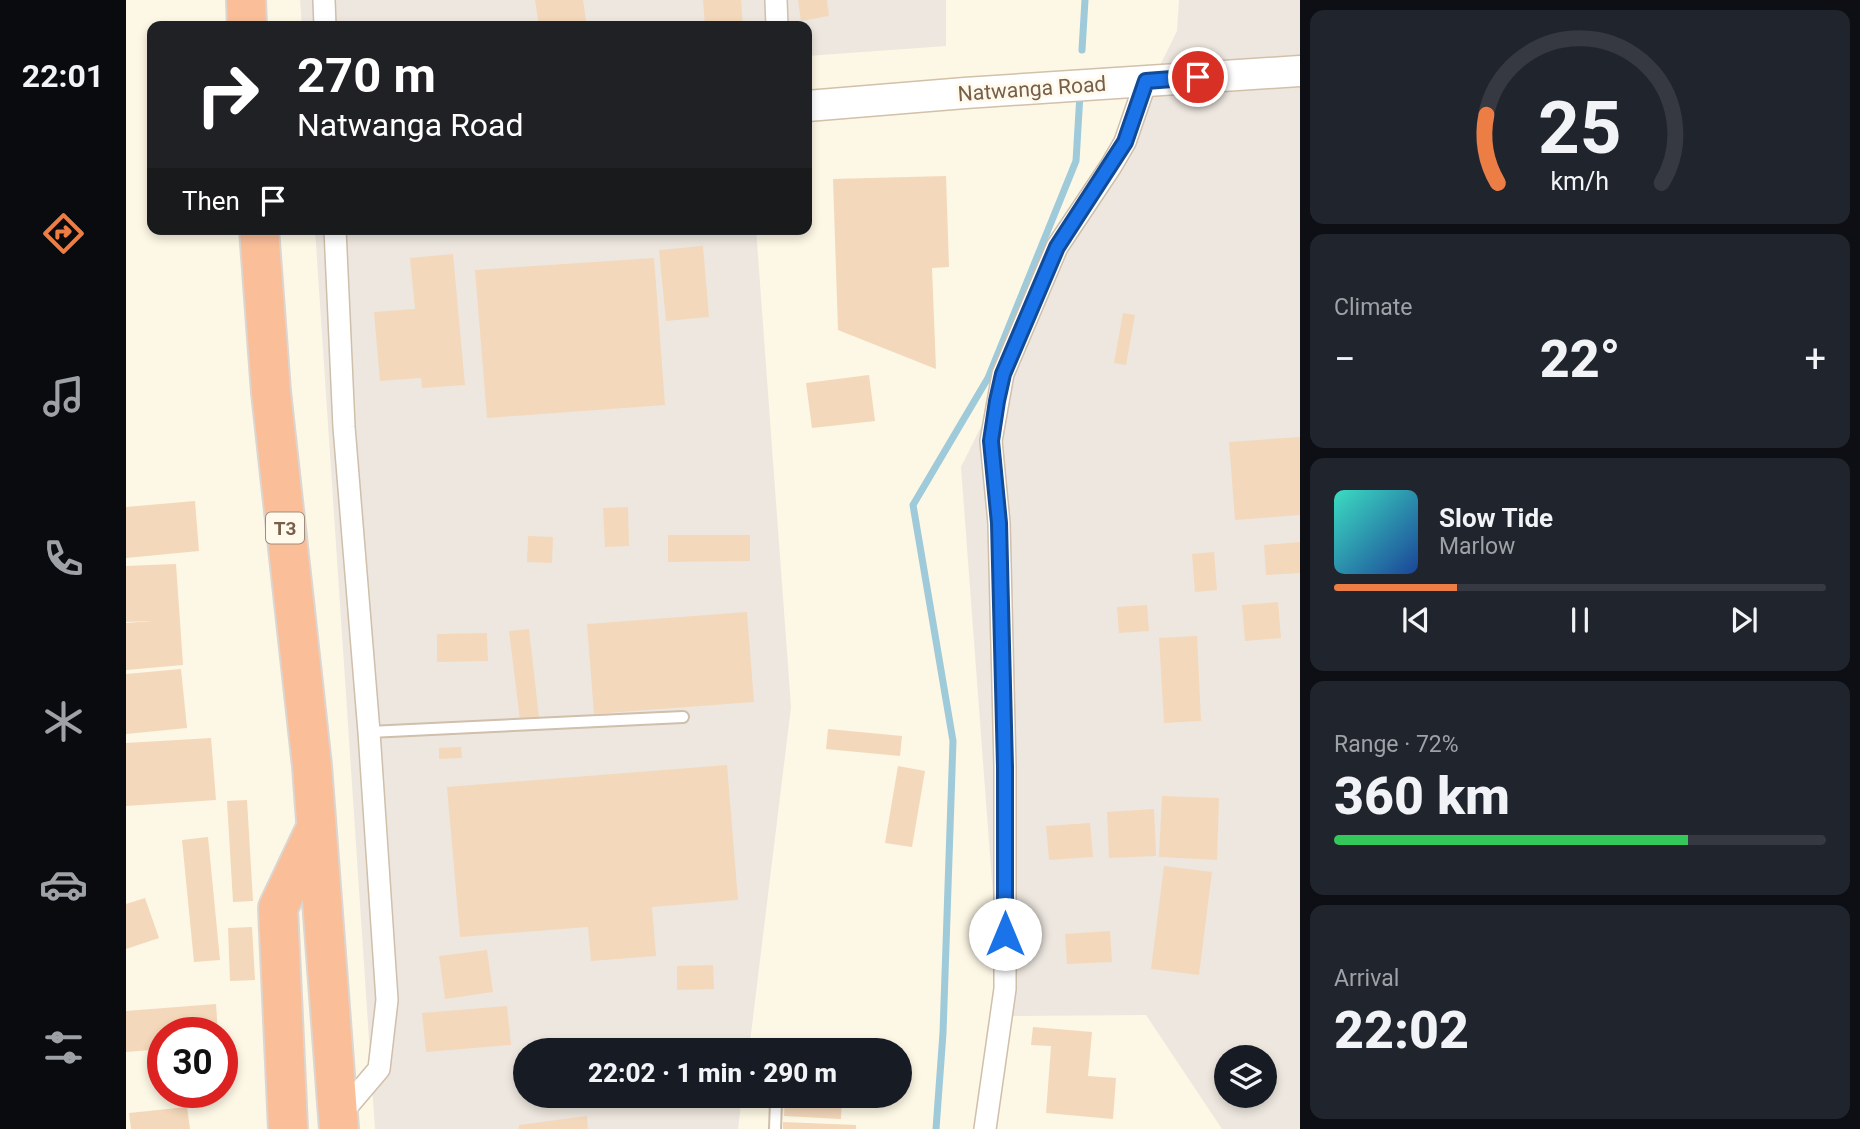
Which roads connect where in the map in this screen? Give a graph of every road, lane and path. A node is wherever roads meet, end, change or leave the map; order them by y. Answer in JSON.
{"nodes":[{"id":1,"x":246,"y":0,"type":"edge"},
{"id":2,"x":324,"y":0,"type":"edge"},
{"id":3,"x":776,"y":0,"type":"edge"},
{"id":4,"x":247,"y":21,"type":"edge"},
{"id":5,"x":325,"y":21,"type":"edge"},
{"id":6,"x":778,"y":21,"type":"edge"},
{"id":7,"x":1300,"y":71,"type":"edge"},
{"id":8,"x":1146,"y":81,"type":"junction"},
{"id":9,"x":812,"y":106,"type":"edge"},
{"id":10,"x":259,"y":235,"type":"edge"},
{"id":11,"x":335,"y":235,"type":"edge"},
{"id":12,"x":682,"y":717,"type":"dead end"},
{"id":13,"x":369,"y":732,"type":"junction"},
{"id":14,"x":317,"y":826,"type":"junction"},
{"id":15,"x":776,"y":1108,"type":"edge"},
{"id":16,"x":339,"y":1123,"type":"edge"},
{"id":17,"x":284,"y":1124,"type":"edge"},
{"id":18,"x":775,"y":1129,"type":"edge"},
{"id":19,"x":985,"y":1129,"type":"edge"}],
"edges":[{"from":1,"to":4,"type":"highway"},
{"from":2,"to":5,"type":"street"},
{"from":3,"to":6,"type":"street"},
{"from":7,"to":8,"type":"street","name":"Natwanga Road"},
{"from":8,"to":9,"type":"street","name":"Natwanga Road"},
{"from":8,"to":19,"type":"street"},
{"from":10,"to":14,"type":"highway","number":"T3"},
{"from":11,"to":13,"type":"street"},
{"from":12,"to":13,"type":"lane"},
{"from":13,"to":16,"type":"street"},
{"from":14,"to":16,"type":"highway","number":"T3"},
{"from":14,"to":17,"type":"highway"},
{"from":15,"to":18,"type":"lane"}]}
